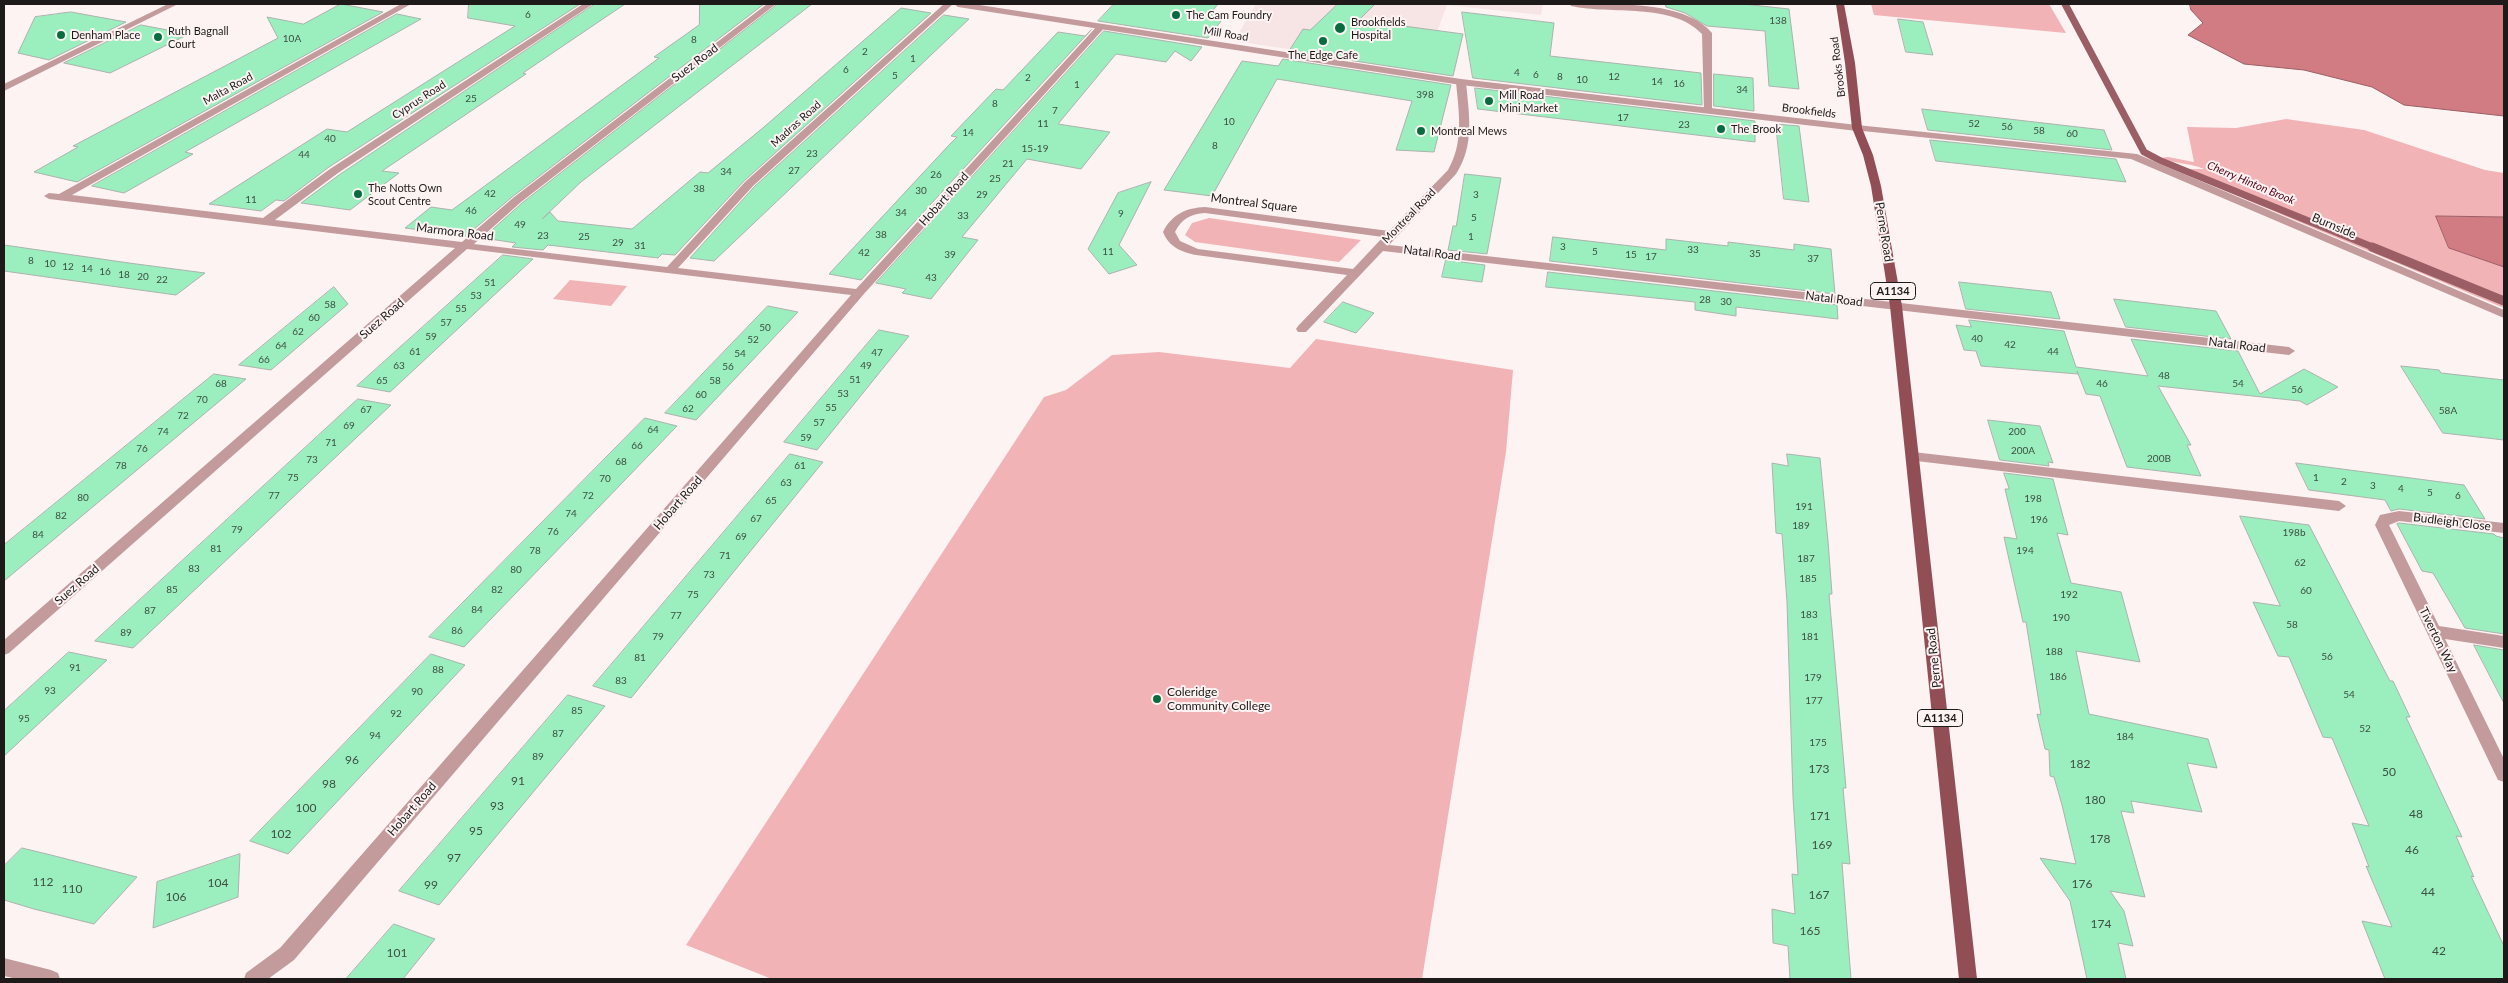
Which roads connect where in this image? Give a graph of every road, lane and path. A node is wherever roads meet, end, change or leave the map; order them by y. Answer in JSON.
{"nodes":[{"id":1,"x":174,"y":4,"type":"edge"},
{"id":2,"x":408,"y":4,"type":"edge"},
{"id":3,"x":589,"y":4,"type":"edge"},
{"id":4,"x":772,"y":4,"type":"edge"},
{"id":5,"x":948,"y":4,"type":"edge"},
{"id":6,"x":958,"y":4,"type":"edge"},
{"id":7,"x":1574,"y":4,"type":"edge"},
{"id":8,"x":1840,"y":4,"type":"edge"},
{"id":9,"x":1102,"y":26,"type":"junction"},
{"id":10,"x":1461,"y":82,"type":"junction"},
{"id":11,"x":4,"y":88,"type":"edge"},
{"id":12,"x":1710,"y":112,"type":"junction"},
{"id":13,"x":1857,"y":128,"type":"junction"},
{"id":14,"x":2153,"y":164,"type":"joint"},
{"id":15,"x":49,"y":196,"type":"dead end"},
{"id":16,"x":61,"y":197,"type":"junction"},
{"id":17,"x":266,"y":221,"type":"junction"},
{"id":18,"x":1391,"y":235,"type":"junction"},
{"id":19,"x":464,"y":247,"type":"junction"},
{"id":20,"x":1380,"y":247,"type":"junction"},
{"id":21,"x":669,"y":271,"type":"junction"},
{"id":22,"x":1355,"y":273,"type":"junction"},
{"id":23,"x":859,"y":293,"type":"junction"},
{"id":24,"x":1896,"y":306,"type":"junction"},
{"id":25,"x":2504,"y":314,"type":"edge"},
{"id":26,"x":1302,"y":329,"type":"dead end"},
{"id":27,"x":2289,"y":351,"type":"dead end"},
{"id":28,"x":1913,"y":457,"type":"junction"},
{"id":29,"x":2339,"y":506,"type":"dead end"},
{"id":30,"x":2400,"y":516,"type":"joint"},
{"id":31,"x":2504,"y":528,"type":"edge"},
{"id":32,"x":2434,"y":631,"type":"junction"},
{"id":33,"x":2504,"y":642,"type":"edge"},
{"id":34,"x":4,"y":649,"type":"edge"},
{"id":35,"x":2504,"y":775,"type":"edge"},
{"id":36,"x":4,"y":967,"type":"edge"},
{"id":37,"x":51,"y":979,"type":"edge"},
{"id":38,"x":253,"y":979,"type":"edge"},
{"id":39,"x":1968,"y":979,"type":"edge"}],
"edges":[{"from":1,"to":11,"type":"street"},
{"from":2,"to":16,"type":"street","name":"Malta Road"},
{"from":3,"to":17,"type":"street","name":"Cyprus Road"},
{"from":4,"to":19,"type":"street","name":"Suez Road"},
{"from":5,"to":21,"type":"street","name":"Madras Road"},
{"from":6,"to":9,"type":"street","name":"Mill Road"},
{"from":7,"to":12,"type":"street"},
{"from":8,"to":13,"type":"main road","name":"Brooks Road","number":"A1134"},
{"from":9,"to":10,"type":"street","name":"Mill Road"},
{"from":9,"to":23,"type":"street","name":"Hobart Road"},
{"from":10,"to":12,"type":"street","name":"Brookfields"},
{"from":10,"to":18,"type":"street","name":"Montreal Road"},
{"from":12,"to":13,"type":"street","name":"Brookfields"},
{"from":13,"to":14,"type":"street","name":"Brookfields"},
{"from":13,"to":24,"type":"main road","name":"Perne Road","number":"A1134"},
{"from":14,"to":25,"type":"street","name":"Burnside"},
{"from":15,"to":16,"type":"street","name":"Marmora Road"},
{"from":16,"to":17,"type":"street","name":"Marmora Road"},
{"from":17,"to":19,"type":"street","name":"Marmora Road"},
{"from":18,"to":20,"type":"street","name":"Montreal Road"},
{"from":18,"to":22,"type":"street","name":"Montreal Square"},
{"from":19,"to":21,"type":"street","name":"Marmora Road"},
{"from":19,"to":34,"type":"street","name":"Suez Road"},
{"from":20,"to":22,"type":"street","name":"Montreal Road"},
{"from":20,"to":24,"type":"street","name":"Natal Road"},
{"from":21,"to":23,"type":"street","name":"Marmora Road"},
{"from":22,"to":26,"type":"street","name":"Montreal Road"},
{"from":23,"to":38,"type":"street","name":"Hobart Road"},
{"from":24,"to":27,"type":"street","name":"Natal Road"},
{"from":24,"to":28,"type":"main road","name":"Perne Road","number":"A1134"},
{"from":28,"to":29,"type":"street"},
{"from":28,"to":39,"type":"main road","name":"Perne Road","number":"A1134"},
{"from":30,"to":31,"type":"street","name":"Budleigh Close"},
{"from":30,"to":32,"type":"street","name":"Tiverton Way"},
{"from":32,"to":33,"type":"street"},
{"from":32,"to":35,"type":"street","name":"Tiverton Way"},
{"from":36,"to":37,"type":"street"}]}
